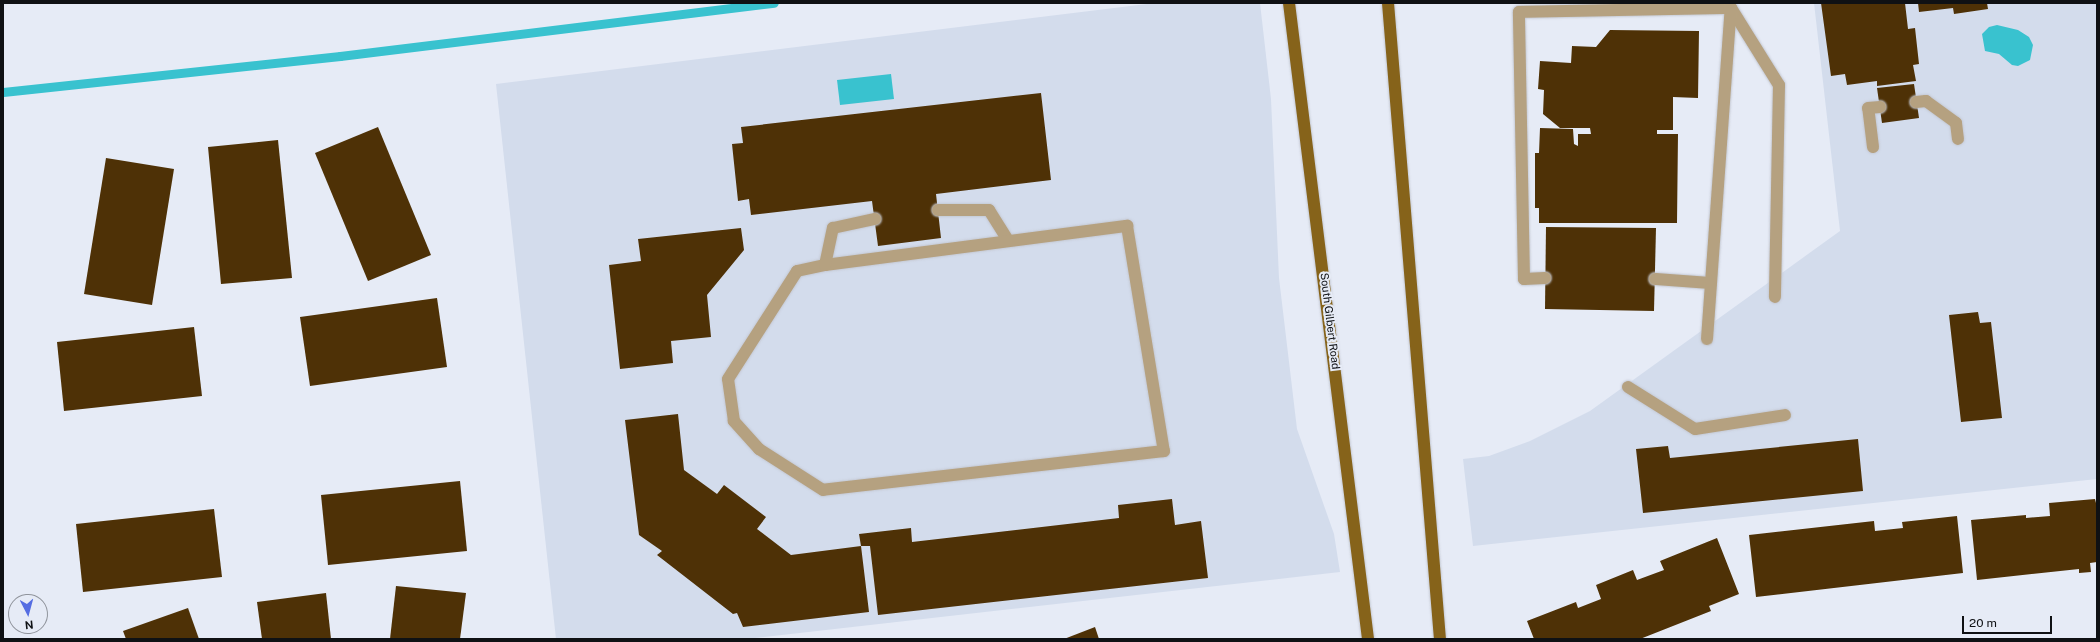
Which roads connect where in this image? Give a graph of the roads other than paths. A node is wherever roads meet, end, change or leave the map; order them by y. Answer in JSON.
{"nodes":[{"id":1,"x":1289,"y":3,"type":"edge"},
{"id":2,"x":1388,"y":3,"type":"edge"},
{"id":3,"x":1731,"y":8,"type":"junction"},
{"id":4,"x":1916,"y":102,"type":"dead end"},
{"id":5,"x":1880,"y":107,"type":"dead end"},
{"id":6,"x":1958,"y":138,"type":"dead end"},
{"id":7,"x":1873,"y":147,"type":"dead end"},
{"id":8,"x":938,"y":210,"type":"dead end"},
{"id":9,"x":875,"y":219,"type":"dead end"},
{"id":10,"x":1008,"y":241,"type":"junction"},
{"id":11,"x":825,"y":265,"type":"junction"},
{"id":12,"x":1545,"y":278,"type":"dead end"},
{"id":13,"x":1655,"y":280,"type":"dead end"},
{"id":14,"x":1711,"y":283,"type":"junction"},
{"id":15,"x":1775,"y":297,"type":"dead end"},
{"id":16,"x":1707,"y":339,"type":"dead end"},
{"id":17,"x":1628,"y":387,"type":"dead end"},
{"id":18,"x":1785,"y":414,"type":"dead end"},
{"id":19,"x":1368,"y":639,"type":"edge"},
{"id":20,"x":1440,"y":639,"type":"edge"}],
"edges":[{"from":1,"to":19,"type":"main road","name":"South Gilbert Road"},
{"from":2,"to":20,"type":"main road"},
{"from":3,"to":12,"type":"lane"},
{"from":3,"to":14,"type":"lane"},
{"from":3,"to":15,"type":"lane"},
{"from":4,"to":6,"type":"lane"},
{"from":5,"to":7,"type":"lane"},
{"from":8,"to":10,"type":"lane"},
{"from":9,"to":11,"type":"lane"},
{"from":10,"to":11,"type":"lane"},
{"from":10,"to":11,"type":"lane"},
{"from":13,"to":14,"type":"lane"},
{"from":14,"to":16,"type":"lane"},
{"from":17,"to":18,"type":"lane"}]}
